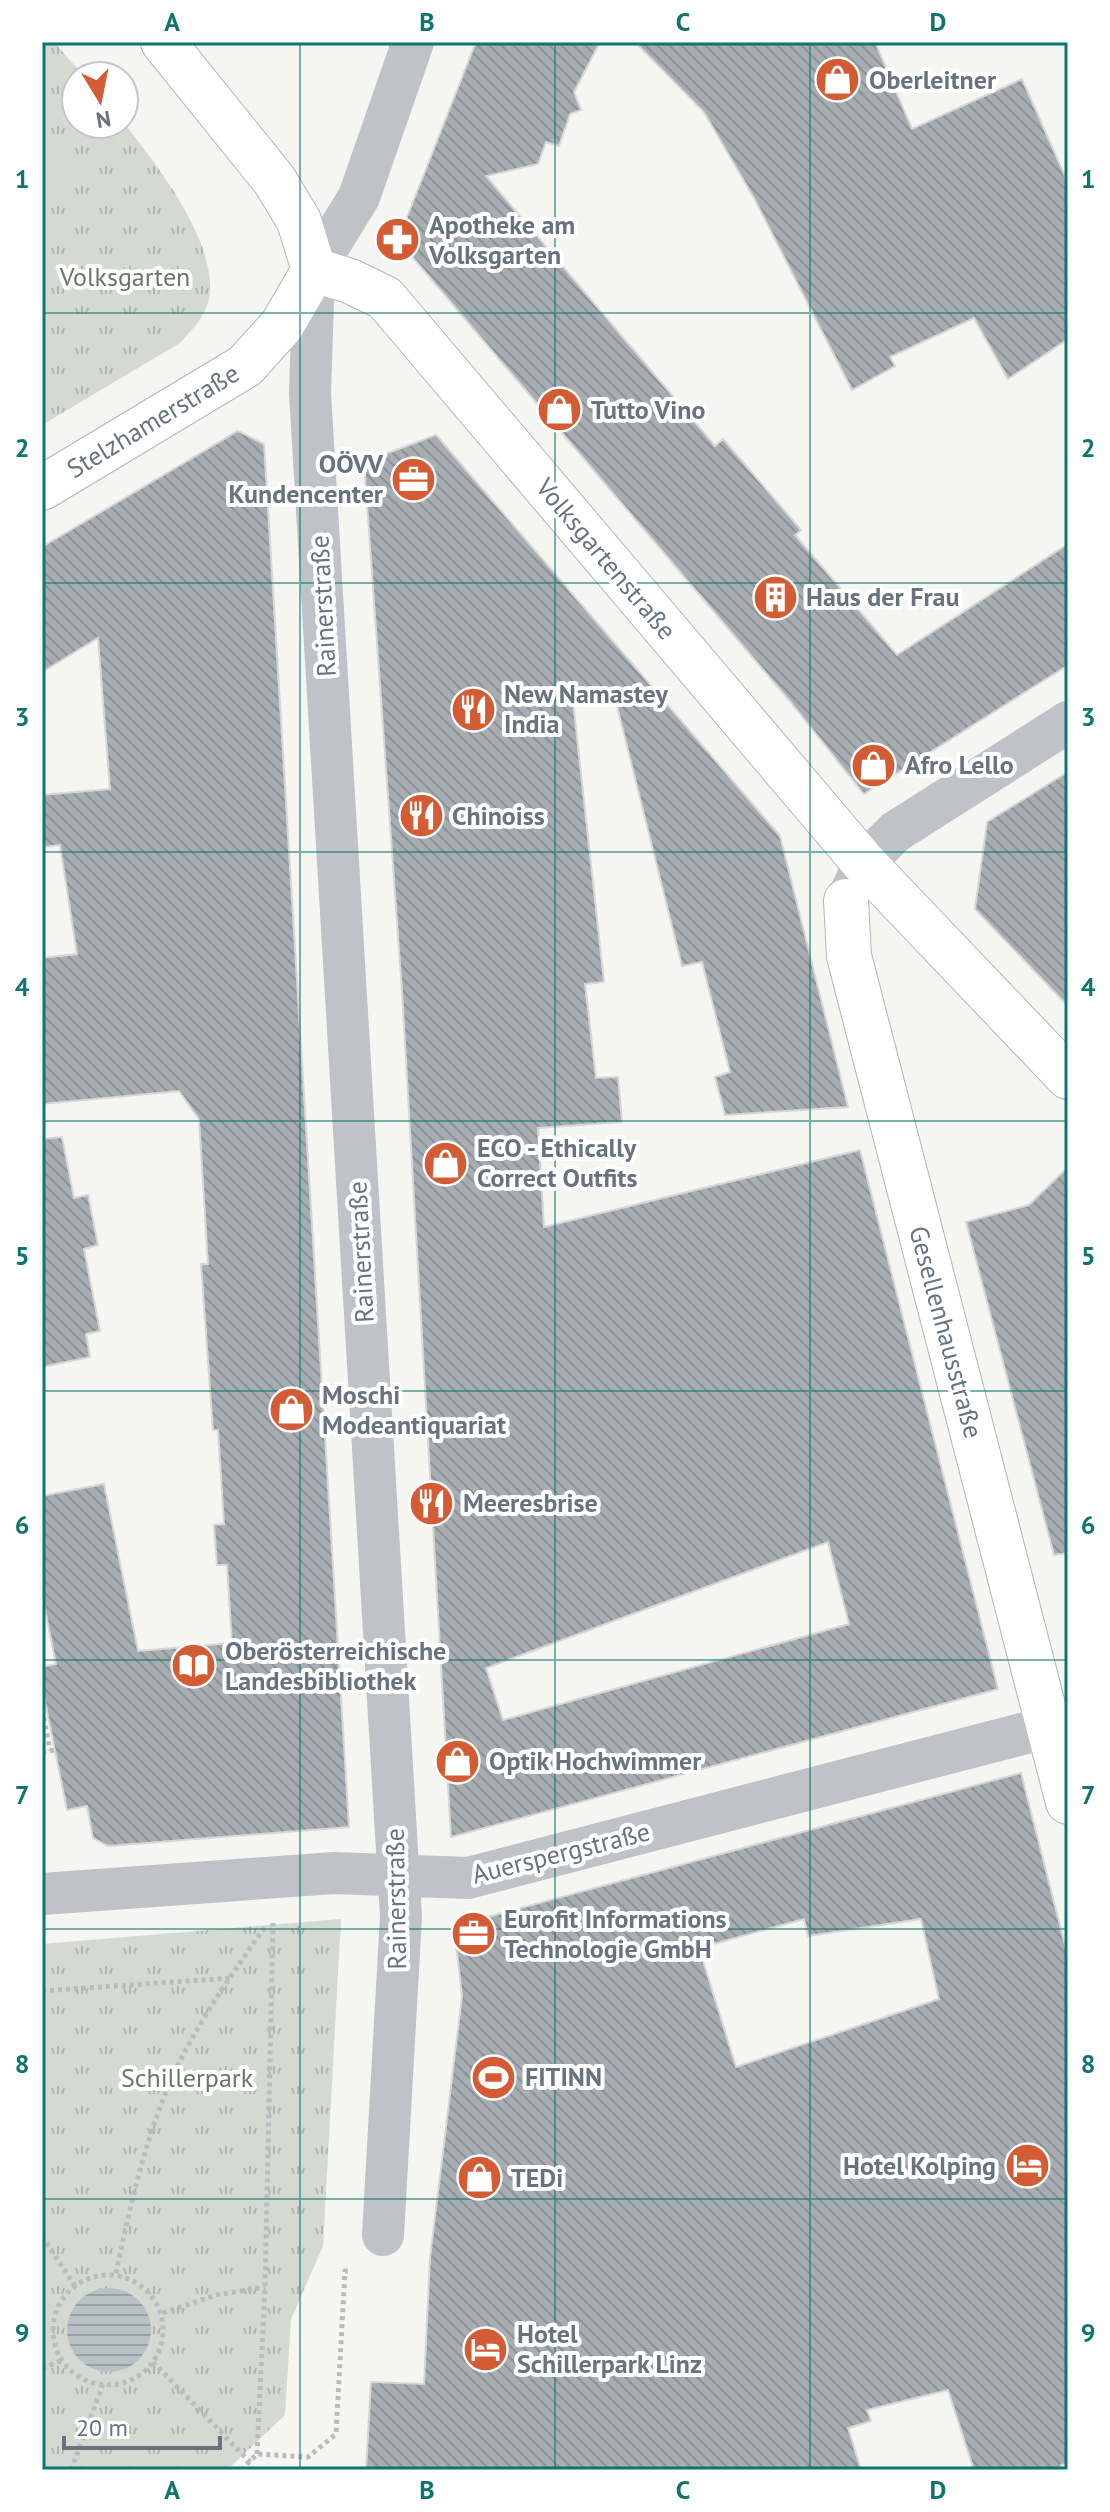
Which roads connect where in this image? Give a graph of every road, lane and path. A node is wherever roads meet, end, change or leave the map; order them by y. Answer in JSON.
{"nodes":[{"id":1,"x":163,"y":42,"type":"edge"},
{"id":2,"x":413,"y":42,"type":"edge"},
{"id":3,"x":314,"y":270,"type":"junction"},
{"id":4,"x":42,"y":488,"type":"edge"},
{"id":5,"x":1068,"y":722,"type":"edge"},
{"id":6,"x":855,"y":882,"type":"junction"},
{"id":7,"x":1068,"y":1077,"type":"edge"},
{"id":8,"x":42,"y":1710,"type":"edge"},
{"id":9,"x":1058,"y":1724,"type":"edge"},
{"id":10,"x":42,"y":1752,"type":"edge"},
{"id":11,"x":1068,"y":1802,"type":"edge"},
{"id":12,"x":399,"y":1875,"type":"junction"},
{"id":13,"x":42,"y":1894,"type":"edge"},
{"id":14,"x":231,"y":1978,"type":"junction"},
{"id":15,"x":42,"y":1991,"type":"edge"},
{"id":16,"x":383,"y":2235,"type":"dead end"},
{"id":17,"x":42,"y":2236,"type":"edge"},
{"id":18,"x":359,"y":2271,"type":"dead end"},
{"id":19,"x":116,"y":2273,"type":"junction"},
{"id":20,"x":75,"y":2286,"type":"junction"},
{"id":21,"x":265,"y":2287,"type":"junction"},
{"id":22,"x":163,"y":2313,"type":"junction"},
{"id":23,"x":61,"y":2361,"type":"junction"},
{"id":24,"x":153,"y":2362,"type":"junction"},
{"id":25,"x":42,"y":2368,"type":"edge"},
{"id":26,"x":103,"y":2384,"type":"junction"},
{"id":27,"x":257,"y":2454,"type":"junction"},
{"id":28,"x":250,"y":2462,"type":"junction"},
{"id":29,"x":71,"y":2470,"type":"edge"},
{"id":30,"x":241,"y":2470,"type":"edge"}],
"edges":[{"from":1,"to":3,"type":"street"},
{"from":2,"to":3,"type":"street"},
{"from":3,"to":4,"type":"street","name":"Stelzhamerstraße"},
{"from":3,"to":6,"type":"street","name":"Volksgartenstraße"},
{"from":3,"to":12,"type":"street","name":"Rainerstraße"},
{"from":5,"to":6,"type":"street"},
{"from":6,"to":7,"type":"street","name":"Volksgartenstraße"},
{"from":6,"to":9,"type":"street","name":"Gesellenhausstraße"},
{"from":8,"to":10,"type":"path"},
{"from":9,"to":11,"type":"street","name":"Gesellenhausstraße"},
{"from":9,"to":12,"type":"street","name":"Auerspergstraße"},
{"from":12,"to":13,"type":"street","name":"Auerspergstraße"},
{"from":12,"to":16,"type":"street","name":"Rainerstraße"},
{"from":14,"to":15,"type":"path"},
{"from":14,"to":19,"type":"path"},
{"from":14,"to":21,"type":"path"},
{"from":17,"to":20,"type":"path"},
{"from":18,"to":27,"type":"path"},
{"from":19,"to":20,"type":"path"},
{"from":19,"to":22,"type":"path"},
{"from":20,"to":23,"type":"path"},
{"from":21,"to":22,"type":"path"},
{"from":21,"to":27,"type":"path"},
{"from":22,"to":24,"type":"path"},
{"from":23,"to":25,"type":"path"},
{"from":23,"to":26,"type":"path"},
{"from":24,"to":26,"type":"path"},
{"from":24,"to":28,"type":"path"},
{"from":26,"to":29,"type":"path"},
{"from":27,"to":28,"type":"path"},
{"from":28,"to":30,"type":"path"}]}
